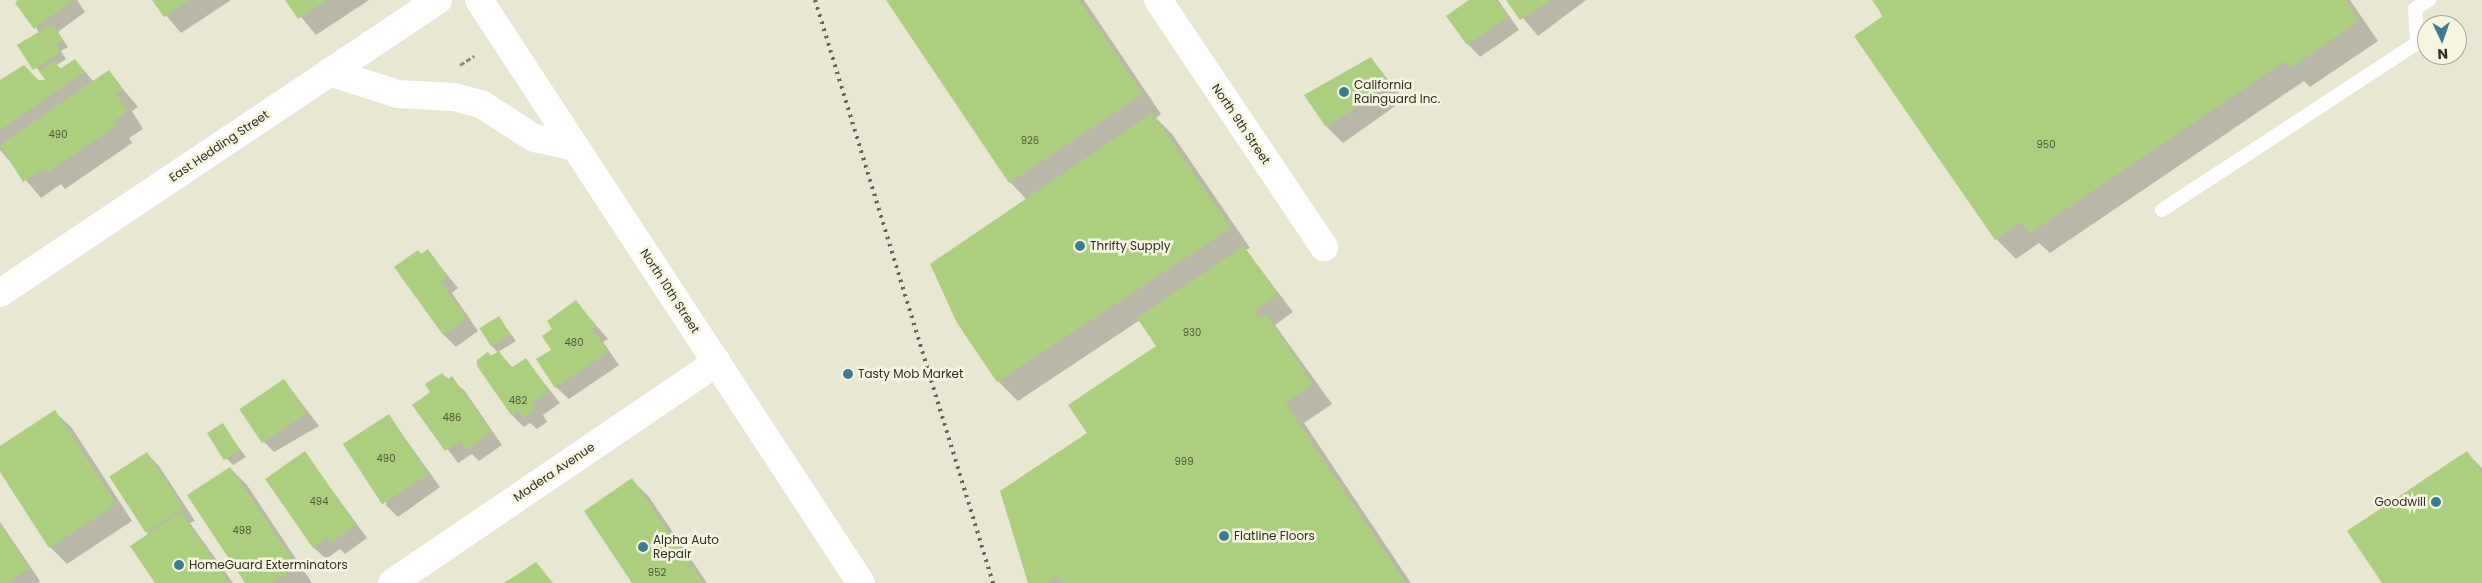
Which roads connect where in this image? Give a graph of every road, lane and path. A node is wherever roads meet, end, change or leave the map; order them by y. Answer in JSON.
{"nodes":[{"id":1,"x":438,"y":0,"type":"edge"},
{"id":2,"x":478,"y":0,"type":"edge"},
{"id":3,"x":1158,"y":0,"type":"edge"},
{"id":4,"x":2429,"y":0,"type":"edge"},
{"id":5,"x":2412,"y":4,"type":"edge"},
{"id":6,"x":474,"y":56,"type":"dead end"},
{"id":7,"x":453,"y":70,"type":"dead end"},
{"id":8,"x":329,"y":72,"type":"junction"},
{"id":9,"x":573,"y":146,"type":"junction"},
{"id":10,"x":2162,"y":210,"type":"dead end"},
{"id":11,"x":1324,"y":247,"type":"dead end"},
{"id":12,"x":0,"y":292,"type":"edge"},
{"id":13,"x":717,"y":362,"type":"junction"},
{"id":14,"x":392,"y":583,"type":"edge"},
{"id":15,"x":861,"y":583,"type":"edge"}],
"edges":[{"from":1,"to":8,"type":"main road","name":"East Hedding Street"},
{"from":2,"to":9,"type":"main road","name":"North 10th Street"},
{"from":3,"to":11,"type":"main road","name":"North 9th Street"},
{"from":4,"to":5,"type":"lane"},
{"from":5,"to":10,"type":"lane"},
{"from":6,"to":7,"type":"path"},
{"from":8,"to":9,"type":"main road"},
{"from":8,"to":12,"type":"main road","name":"East Hedding Street"},
{"from":9,"to":13,"type":"main road","name":"North 10th Street"},
{"from":13,"to":14,"type":"main road","name":"Madera Avenue"},
{"from":13,"to":15,"type":"main road","name":"North 10th Street"}]}
